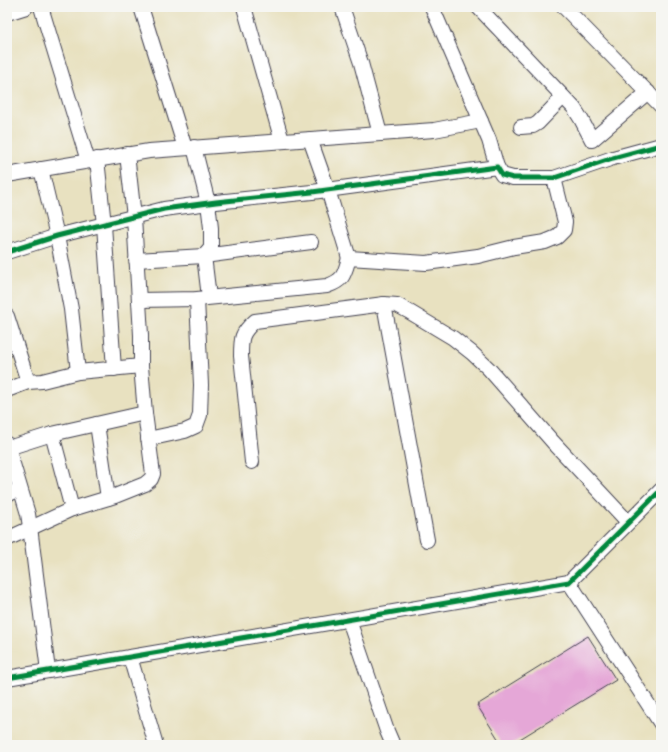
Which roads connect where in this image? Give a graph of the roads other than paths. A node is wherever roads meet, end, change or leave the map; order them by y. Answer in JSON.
{"nodes":[{"id":1,"x":26,"y":7,"type":"edge"},
{"id":2,"x":41,"y":7,"type":"edge"},
{"id":3,"x":141,"y":7,"type":"edge"},
{"id":4,"x":244,"y":7,"type":"edge"},
{"id":5,"x":342,"y":7,"type":"edge"},
{"id":6,"x":432,"y":7,"type":"edge"},
{"id":7,"x":478,"y":7,"type":"edge"},
{"id":8,"x":564,"y":7,"type":"edge"},
{"id":9,"x":7,"y":13,"type":"edge"},
{"id":10,"x":648,"y":92,"type":"junction"},
{"id":11,"x":563,"y":97,"type":"junction"},
{"id":12,"x":661,"y":106,"type":"edge"},
{"id":13,"x":480,"y":122,"type":"junction"},
{"id":14,"x":521,"y":127,"type":"dead end"},
{"id":15,"x":380,"y":134,"type":"junction"},
{"id":16,"x":310,"y":139,"type":"junction"},
{"id":17,"x":282,"y":141,"type":"junction"},
{"id":18,"x":661,"y":145,"type":"edge"},
{"id":19,"x":190,"y":148,"type":"junction"},
{"id":20,"x":127,"y":154,"type":"junction"},
{"id":21,"x":92,"y":160,"type":"junction"},
{"id":22,"x":497,"y":167,"type":"junction"},
{"id":23,"x":41,"y":169,"type":"junction"},
{"id":24,"x":7,"y":175,"type":"edge"},
{"id":25,"x":554,"y":178,"type":"junction"},
{"id":26,"x":328,"y":190,"type":"junction"},
{"id":27,"x":208,"y":203,"type":"junction"},
{"id":28,"x":134,"y":217,"type":"junction"},
{"id":29,"x":104,"y":224,"type":"junction"},
{"id":30,"x":57,"y":236,"type":"junction"},
{"id":31,"x":311,"y":242,"type":"dead end"},
{"id":32,"x":7,"y":252,"type":"edge"},
{"id":33,"x":204,"y":256,"type":"junction"},
{"id":34,"x":349,"y":258,"type":"junction"},
{"id":35,"x":136,"y":260,"type":"junction"},
{"id":36,"x":203,"y":298,"type":"junction"},
{"id":37,"x":139,"y":300,"type":"junction"},
{"id":38,"x":384,"y":304,"type":"junction"},
{"id":39,"x":7,"y":316,"type":"edge"},
{"id":40,"x":141,"y":366,"type":"junction"},
{"id":41,"x":114,"y":369,"type":"junction"},
{"id":42,"x":78,"y":372,"type":"junction"},
{"id":43,"x":28,"y":382,"type":"junction"},
{"id":44,"x":7,"y":390,"type":"edge"},
{"id":45,"x":145,"y":413,"type":"junction"},
{"id":46,"x":97,"y":424,"type":"junction"},
{"id":47,"x":52,"y":434,"type":"junction"},
{"id":48,"x":148,"y":439,"type":"junction"},
{"id":49,"x":8,"y":446,"type":"edge"},
{"id":50,"x":252,"y":462,"type":"dead end"},
{"id":51,"x":20,"y":489,"type":"junction"},
{"id":52,"x":661,"y":490,"type":"edge"},
{"id":53,"x":7,"y":495,"type":"edge"},
{"id":54,"x":108,"y":498,"type":"junction"},
{"id":55,"x":72,"y":509,"type":"junction"},
{"id":56,"x":628,"y":522,"type":"junction"},
{"id":57,"x":30,"y":527,"type":"junction"},
{"id":58,"x":7,"y":539,"type":"edge"},
{"id":59,"x":427,"y":540,"type":"dead end"},
{"id":60,"x":569,"y":582,"type":"junction"},
{"id":61,"x":349,"y":620,"type":"junction"},
{"id":62,"x":130,"y":657,"type":"junction"},
{"id":63,"x":48,"y":671,"type":"junction"},
{"id":64,"x":7,"y":678,"type":"edge"},
{"id":65,"x":661,"y":724,"type":"edge"},
{"id":66,"x":156,"y":745,"type":"edge"},
{"id":67,"x":394,"y":745,"type":"edge"}],
"edges":[{"from":1,"to":9,"type":"street"},
{"from":2,"to":21,"type":"street"},
{"from":3,"to":19,"type":"street"},
{"from":4,"to":17,"type":"street"},
{"from":5,"to":15,"type":"street"},
{"from":6,"to":13,"type":"street"},
{"from":7,"to":11,"type":"street"},
{"from":8,"to":10,"type":"street"},
{"from":10,"to":11,"type":"street"},
{"from":10,"to":12,"type":"street"},
{"from":11,"to":14,"type":"street"},
{"from":13,"to":15,"type":"street"},
{"from":13,"to":22,"type":"street"},
{"from":15,"to":16,"type":"street"},
{"from":16,"to":17,"type":"street"},
{"from":16,"to":26,"type":"street"},
{"from":17,"to":19,"type":"street"},
{"from":18,"to":25,"type":"street"},
{"from":19,"to":20,"type":"street"},
{"from":19,"to":27,"type":"street"},
{"from":20,"to":21,"type":"street"},
{"from":20,"to":28,"type":"street"},
{"from":21,"to":23,"type":"street"},
{"from":21,"to":29,"type":"street"},
{"from":22,"to":25,"type":"street"},
{"from":22,"to":26,"type":"street"},
{"from":23,"to":24,"type":"street"},
{"from":23,"to":30,"type":"street"},
{"from":25,"to":34,"type":"street"},
{"from":26,"to":27,"type":"street"},
{"from":26,"to":34,"type":"street"},
{"from":27,"to":28,"type":"street"},
{"from":27,"to":33,"type":"street"},
{"from":28,"to":29,"type":"street"},
{"from":28,"to":35,"type":"street"},
{"from":29,"to":30,"type":"street"},
{"from":29,"to":41,"type":"street"},
{"from":30,"to":32,"type":"street"},
{"from":30,"to":42,"type":"street"},
{"from":31,"to":33,"type":"street"},
{"from":33,"to":35,"type":"street"},
{"from":33,"to":36,"type":"street"},
{"from":34,"to":36,"type":"street"},
{"from":35,"to":37,"type":"street"},
{"from":36,"to":37,"type":"street"},
{"from":36,"to":48,"type":"street"},
{"from":37,"to":40,"type":"street"},
{"from":38,"to":50,"type":"street"},
{"from":38,"to":56,"type":"street"},
{"from":38,"to":59,"type":"street"},
{"from":39,"to":43,"type":"street"},
{"from":40,"to":41,"type":"street"},
{"from":40,"to":45,"type":"street"},
{"from":41,"to":42,"type":"street"},
{"from":42,"to":43,"type":"street"},
{"from":43,"to":44,"type":"street"},
{"from":45,"to":46,"type":"street"},
{"from":45,"to":48,"type":"street"},
{"from":46,"to":47,"type":"street"},
{"from":46,"to":54,"type":"street"},
{"from":47,"to":49,"type":"street"},
{"from":47,"to":55,"type":"street"},
{"from":48,"to":54,"type":"street"},
{"from":49,"to":51,"type":"street"},
{"from":51,"to":53,"type":"street"},
{"from":51,"to":57,"type":"street"},
{"from":52,"to":56,"type":"street"},
{"from":54,"to":55,"type":"street"},
{"from":55,"to":57,"type":"street"},
{"from":56,"to":60,"type":"street"},
{"from":57,"to":58,"type":"street"},
{"from":57,"to":63,"type":"street"},
{"from":60,"to":61,"type":"street"},
{"from":60,"to":65,"type":"street"},
{"from":61,"to":62,"type":"street"},
{"from":61,"to":67,"type":"street"},
{"from":62,"to":63,"type":"street"},
{"from":62,"to":66,"type":"street"},
{"from":63,"to":64,"type":"street"}]}
